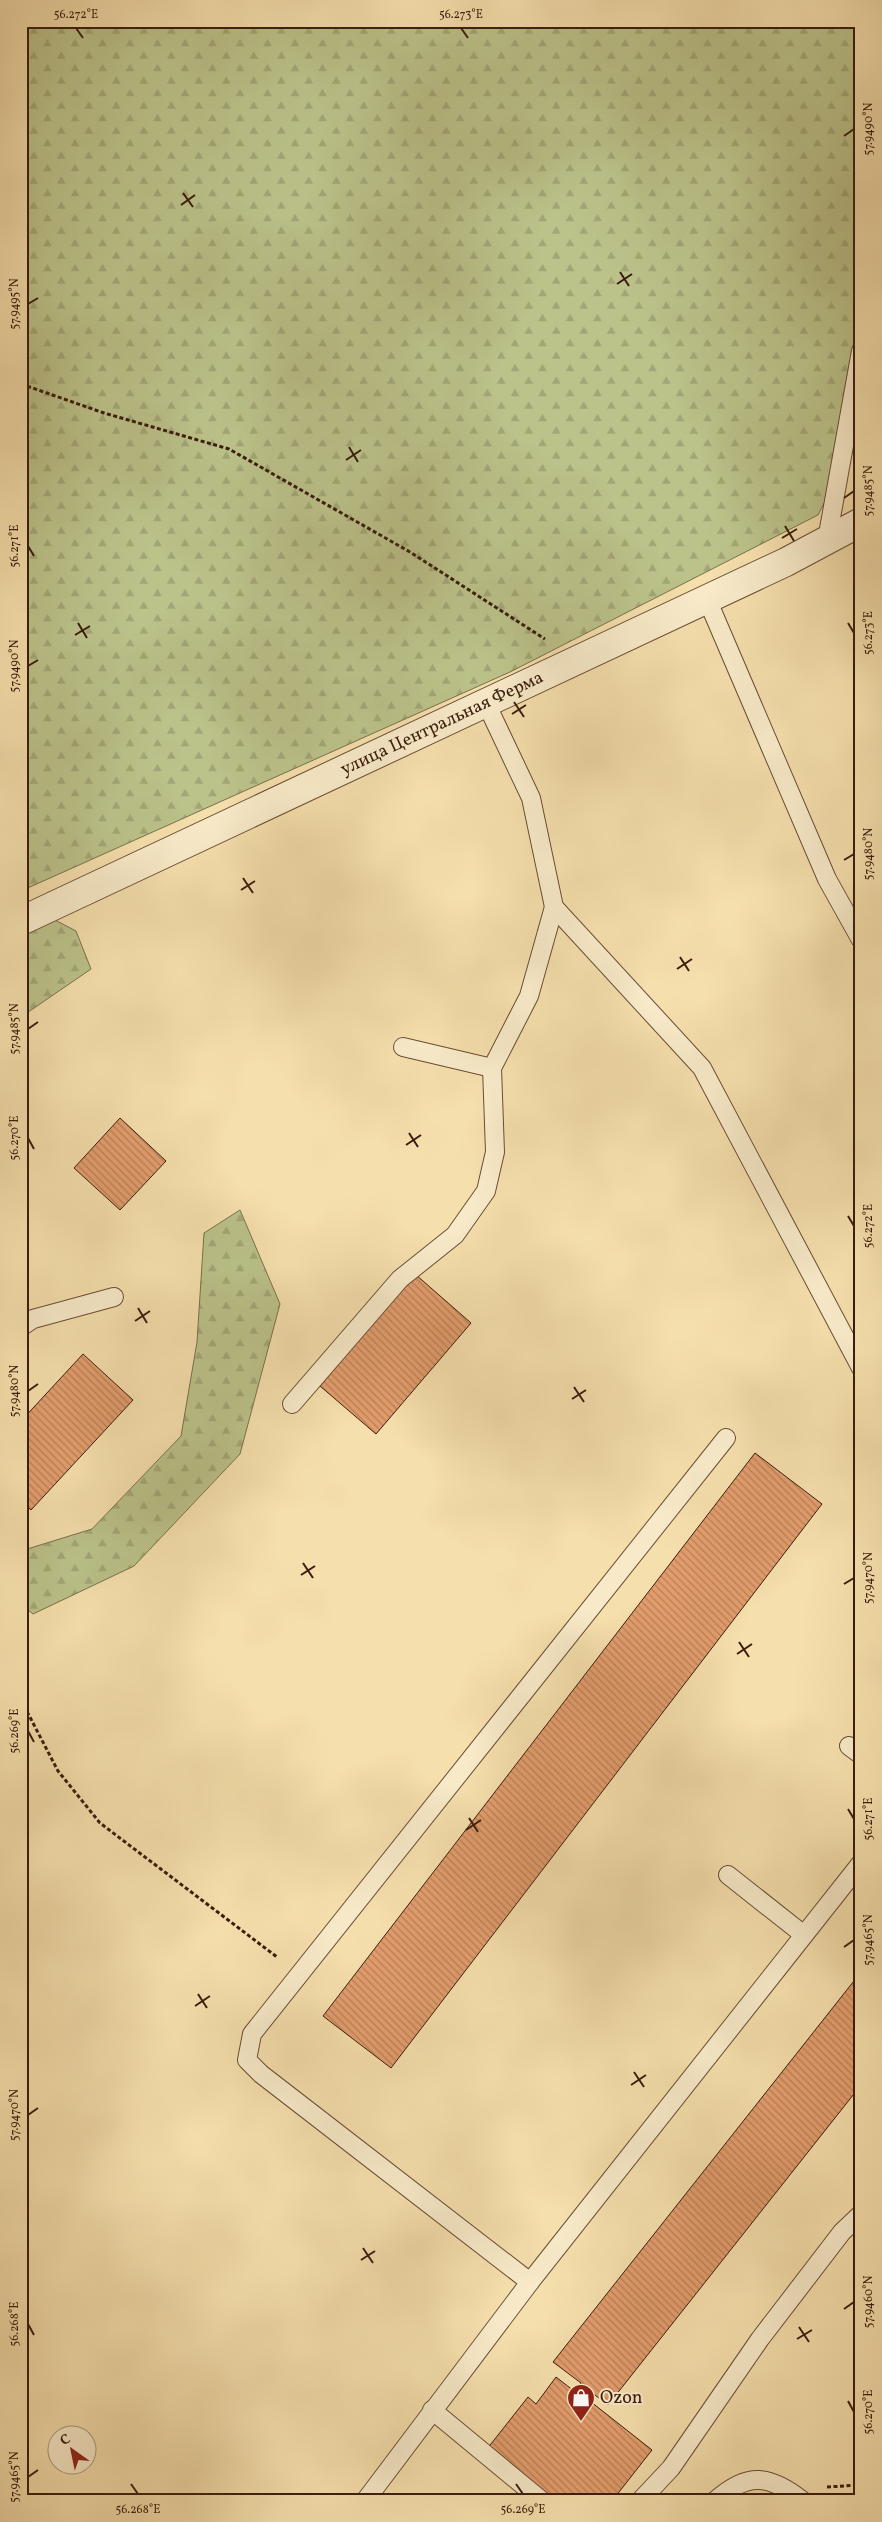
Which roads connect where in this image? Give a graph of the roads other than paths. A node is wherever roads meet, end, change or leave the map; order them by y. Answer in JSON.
{"nodes":[{"id":1,"x":861,"y":351,"type":"edge"},
{"id":2,"x":861,"y":522,"type":"edge"},
{"id":3,"x":827,"y":540,"type":"junction"},
{"id":4,"x":707,"y":599,"type":"junction"},
{"id":5,"x":486,"y":703,"type":"junction"},
{"id":6,"x":554,"y":907,"type":"junction"},
{"id":7,"x":21,"y":922,"type":"edge"},
{"id":8,"x":861,"y":940,"type":"edge"},
{"id":9,"x":403,"y":1047,"type":"dead end"},
{"id":10,"x":492,"y":1068,"type":"junction"},
{"id":11,"x":114,"y":1297,"type":"dead end"},
{"id":12,"x":21,"y":1327,"type":"edge"},
{"id":13,"x":861,"y":1368,"type":"edge"},
{"id":14,"x":292,"y":1404,"type":"dead end"},
{"id":15,"x":726,"y":1438,"type":"dead end"},
{"id":16,"x":861,"y":1863,"type":"edge"},
{"id":17,"x":728,"y":1875,"type":"dead end"},
{"id":18,"x":804,"y":1935,"type":"junction"},
{"id":19,"x":861,"y":2214,"type":"edge"},
{"id":20,"x":530,"y":2282,"type":"junction"},
{"id":21,"x":432,"y":2410,"type":"junction"},
{"id":22,"x":364,"y":2501,"type":"edge"},
{"id":23,"x":542,"y":2501,"type":"edge"},
{"id":24,"x":640,"y":2501,"type":"edge"},
{"id":25,"x":715,"y":2501,"type":"edge"},
{"id":26,"x":803,"y":2501,"type":"edge"}],
"edges":[{"from":1,"to":3,"type":"lane"},
{"from":2,"to":3,"type":"street","name":"улица Центральная Ферма"},
{"from":3,"to":4,"type":"street","name":"улица Центральная Ферма"},
{"from":4,"to":5,"type":"street","name":"улица Центральная Ферма"},
{"from":4,"to":8,"type":"lane"},
{"from":5,"to":6,"type":"lane"},
{"from":5,"to":7,"type":"street","name":"улица Центральная Ферма"},
{"from":6,"to":10,"type":"lane"},
{"from":6,"to":13,"type":"lane"},
{"from":9,"to":10,"type":"lane"},
{"from":10,"to":14,"type":"lane"},
{"from":11,"to":12,"type":"lane"},
{"from":15,"to":20,"type":"lane"},
{"from":16,"to":18,"type":"lane"},
{"from":17,"to":18,"type":"lane"},
{"from":18,"to":20,"type":"lane"},
{"from":19,"to":24,"type":"lane"},
{"from":20,"to":21,"type":"lane"},
{"from":21,"to":22,"type":"lane"},
{"from":21,"to":23,"type":"lane"},
{"from":25,"to":26,"type":"lane"}]}
